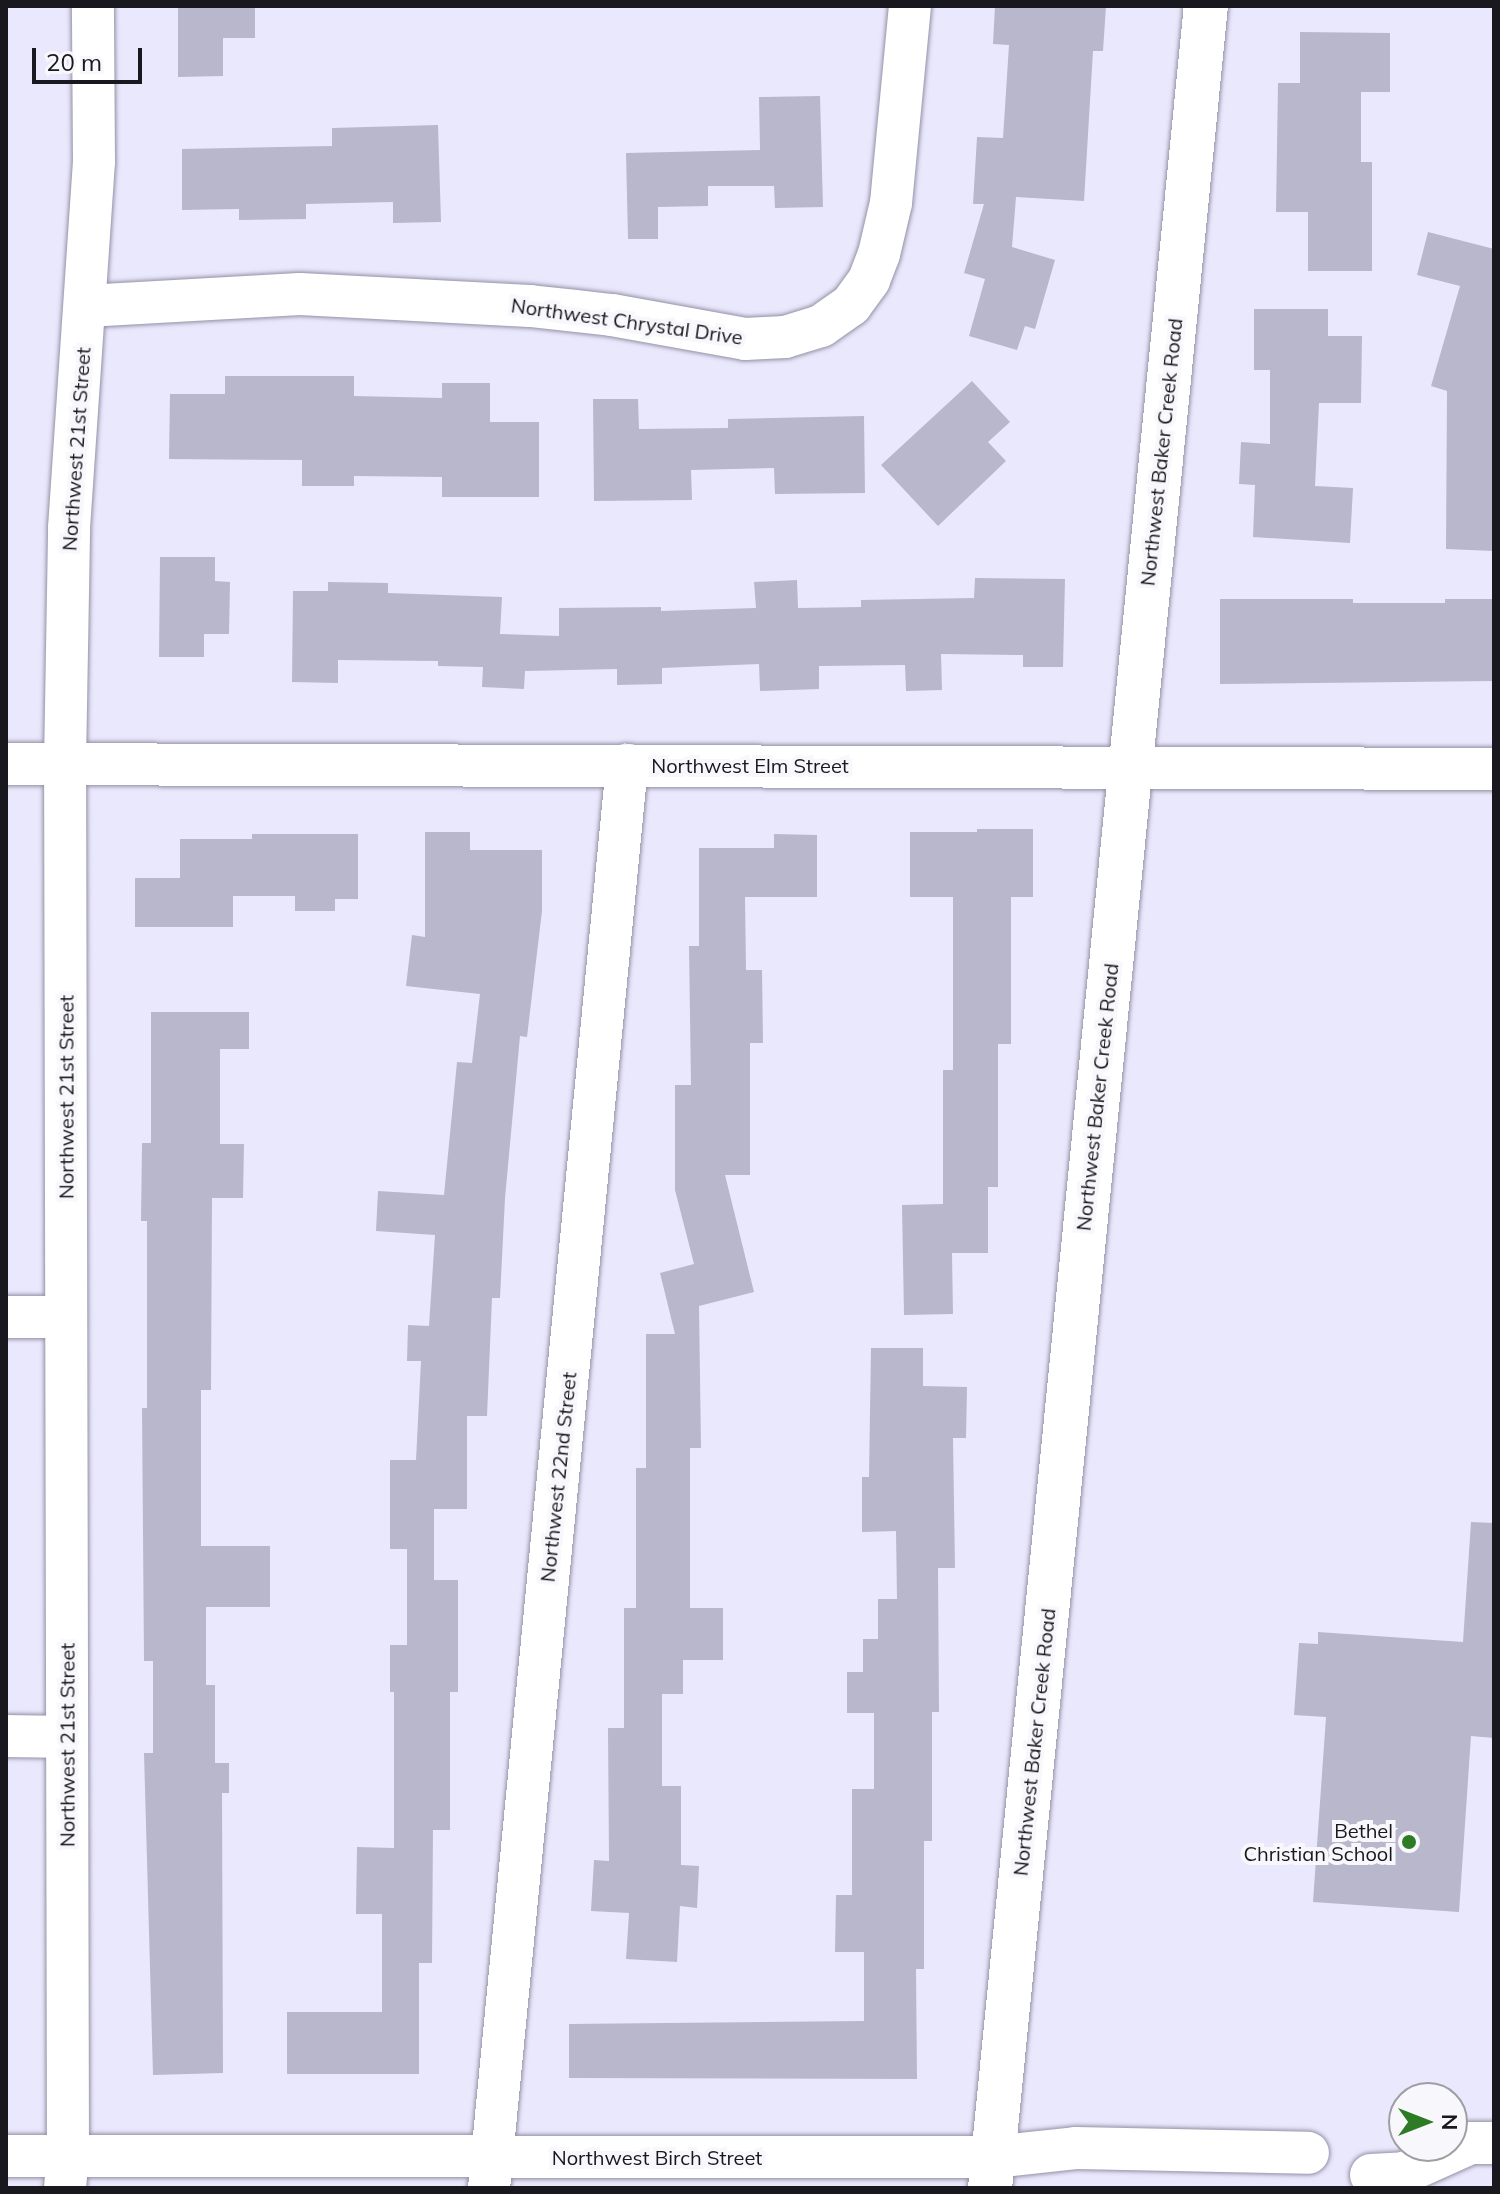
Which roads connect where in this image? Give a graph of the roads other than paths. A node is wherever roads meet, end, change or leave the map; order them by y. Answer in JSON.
{"nodes":[{"id":1,"x":93,"y":6,"type":"edge"},
{"id":2,"x":910,"y":6,"type":"edge"},
{"id":3,"x":1206,"y":6,"type":"edge"},
{"id":4,"x":86,"y":306,"type":"junction"},
{"id":5,"x":6,"y":764,"type":"edge"},
{"id":6,"x":65,"y":764,"type":"junction"},
{"id":7,"x":627,"y":765,"type":"junction"},
{"id":8,"x":1130,"y":766,"type":"junction"},
{"id":9,"x":1494,"y":769,"type":"edge"},
{"id":10,"x":6,"y":1317,"type":"edge"},
{"id":11,"x":66,"y":1317,"type":"junction"},
{"id":12,"x":6,"y":1736,"type":"edge"},
{"id":13,"x":67,"y":1737,"type":"junction"},
{"id":14,"x":1494,"y":2143,"type":"edge"},
{"id":15,"x":1308,"y":2153,"type":"dead end"},
{"id":16,"x":6,"y":2156,"type":"edge"},
{"id":17,"x":67,"y":2172,"type":"edge"},
{"id":18,"x":491,"y":2172,"type":"edge"},
{"id":19,"x":992,"y":2173,"type":"edge"},
{"id":20,"x":1371,"y":2175,"type":"dead end"}],
"edges":[{"from":1,"to":4,"type":"street","name":"Northwest 21st Street"},
{"from":2,"to":4,"type":"street","name":"Northwest Chrystal Drive"},
{"from":3,"to":8,"type":"main road","name":"Northwest Baker Creek Road"},
{"from":4,"to":6,"type":"street","name":"Northwest 21st Street"},
{"from":5,"to":6,"type":"street","name":"Northwest Elm Street"},
{"from":6,"to":7,"type":"street","name":"Northwest Elm Street"},
{"from":6,"to":11,"type":"street","name":"Northwest 21st Street"},
{"from":7,"to":8,"type":"street","name":"Northwest Elm Street"},
{"from":7,"to":18,"type":"street","name":"Northwest 22nd Street"},
{"from":8,"to":9,"type":"street","name":"Northwest Elm Street"},
{"from":8,"to":19,"type":"main road","name":"Northwest Baker Creek Road"},
{"from":10,"to":11,"type":"street"},
{"from":11,"to":13,"type":"street","name":"Northwest 21st Street"},
{"from":12,"to":13,"type":"street"},
{"from":13,"to":17,"type":"street","name":"Northwest 21st Street"},
{"from":14,"to":20,"type":"street"},
{"from":15,"to":19,"type":"street","name":"Northwest Birch Street"},
{"from":16,"to":17,"type":"street","name":"Northwest Birch Street"},
{"from":17,"to":18,"type":"street","name":"Northwest Birch Street"},
{"from":18,"to":19,"type":"street","name":"Northwest Birch Street"}]}
